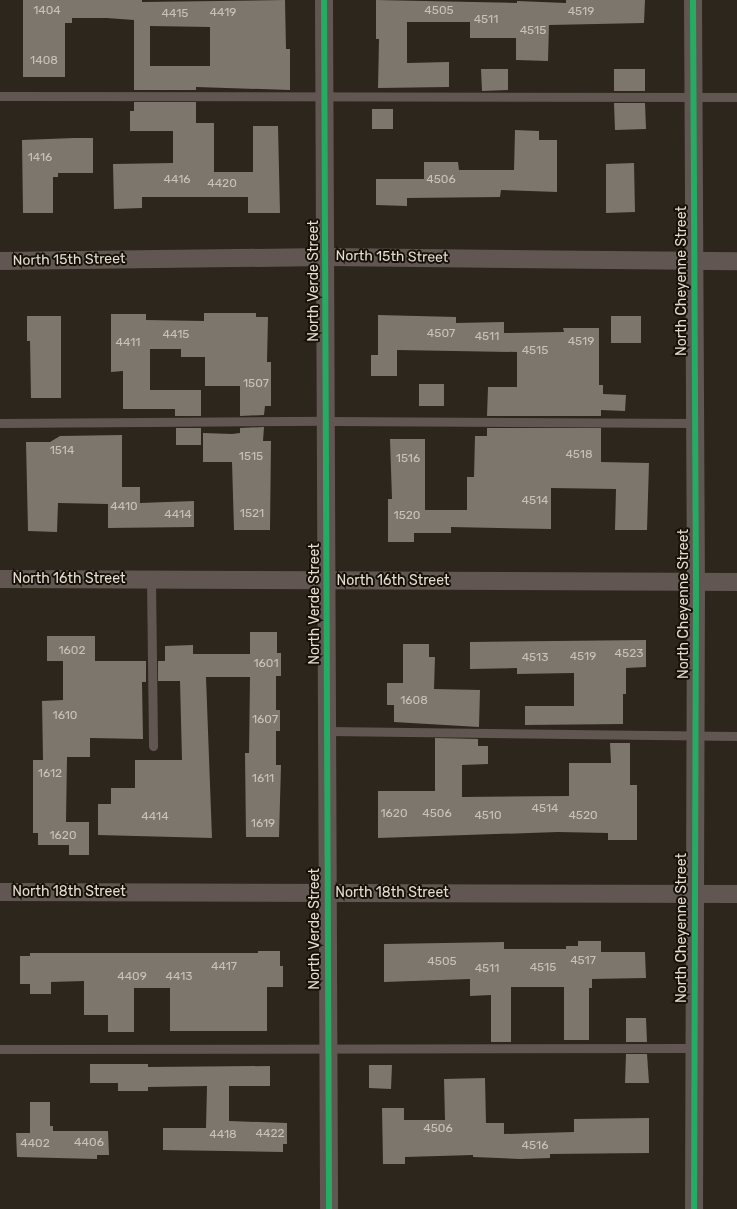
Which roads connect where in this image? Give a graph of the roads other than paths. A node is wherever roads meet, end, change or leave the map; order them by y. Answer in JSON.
{"nodes":[{"id":1,"x":324,"y":0,"type":"edge"},
{"id":2,"x":694,"y":0,"type":"edge"},
{"id":3,"x":0,"y":96,"type":"edge"},
{"id":4,"x":325,"y":96,"type":"junction"},
{"id":5,"x":737,"y":97,"type":"edge"},
{"id":6,"x":694,"y":98,"type":"junction"},
{"id":7,"x":326,"y":257,"type":"junction"},
{"id":8,"x":0,"y":261,"type":"edge"},
{"id":9,"x":693,"y":261,"type":"junction"},
{"id":10,"x":737,"y":261,"type":"edge"},
{"id":11,"x":327,"y":421,"type":"junction"},
{"id":12,"x":0,"y":423,"type":"edge"},
{"id":13,"x":695,"y":423,"type":"junction"},
{"id":14,"x":0,"y":579,"type":"edge"},
{"id":15,"x":151,"y":579,"type":"junction"},
{"id":16,"x":328,"y":580,"type":"junction"},
{"id":17,"x":737,"y":582,"type":"edge"},
{"id":18,"x":696,"y":583,"type":"junction"},
{"id":19,"x":327,"y":731,"type":"junction"},
{"id":20,"x":695,"y":736,"type":"junction"},
{"id":21,"x":737,"y":736,"type":"edge"},
{"id":22,"x":153,"y":746,"type":"dead end"},
{"id":23,"x":0,"y":892,"type":"edge"},
{"id":24,"x":327,"y":893,"type":"junction"},
{"id":25,"x":694,"y":894,"type":"junction"},
{"id":26,"x":737,"y":894,"type":"edge"},
{"id":27,"x":694,"y":1048,"type":"junction"},
{"id":28,"x":0,"y":1049,"type":"edge"},
{"id":29,"x":328,"y":1050,"type":"junction"},
{"id":30,"x":329,"y":1209,"type":"edge"},
{"id":31,"x":694,"y":1209,"type":"edge"}],
"edges":[{"from":1,"to":4,"type":"street","name":"North Verde Street"},
{"from":2,"to":6,"type":"street","name":"North Cheyenne Street"},
{"from":3,"to":4,"type":"lane"},
{"from":4,"to":6,"type":"lane"},
{"from":4,"to":7,"type":"street","name":"North Verde Street"},
{"from":5,"to":6,"type":"lane"},
{"from":6,"to":9,"type":"street","name":"North Cheyenne Street"},
{"from":7,"to":8,"type":"street","name":"North 15th Street"},
{"from":7,"to":9,"type":"street","name":"North 15th Street"},
{"from":7,"to":11,"type":"street","name":"North Verde Street"},
{"from":9,"to":10,"type":"street","name":"North 15th Street"},
{"from":9,"to":13,"type":"street","name":"North Cheyenne Street"},
{"from":11,"to":12,"type":"lane"},
{"from":11,"to":13,"type":"lane"},
{"from":11,"to":16,"type":"street","name":"North Verde Street"},
{"from":13,"to":18,"type":"street","name":"North Cheyenne Street"},
{"from":14,"to":15,"type":"street","name":"North 16th Street"},
{"from":15,"to":16,"type":"street","name":"North 16th Street"},
{"from":15,"to":22,"type":"lane"},
{"from":16,"to":18,"type":"street","name":"North 16th Street"},
{"from":16,"to":19,"type":"street","name":"North Verde Street"},
{"from":17,"to":18,"type":"street","name":"North 16th Street"},
{"from":18,"to":20,"type":"street","name":"North Cheyenne Street"},
{"from":19,"to":20,"type":"lane"},
{"from":19,"to":24,"type":"street","name":"North Verde Street"},
{"from":20,"to":21,"type":"lane"},
{"from":20,"to":25,"type":"street","name":"North Cheyenne Street"},
{"from":23,"to":24,"type":"street","name":"North 18th Street"},
{"from":24,"to":25,"type":"street","name":"North 18th Street"},
{"from":24,"to":29,"type":"street","name":"North Verde Street"},
{"from":25,"to":26,"type":"street","name":"North 18th Street"},
{"from":25,"to":27,"type":"street","name":"North Cheyenne Street"},
{"from":27,"to":29,"type":"lane"},
{"from":27,"to":31,"type":"street","name":"North Cheyenne Street"},
{"from":28,"to":29,"type":"lane"},
{"from":29,"to":30,"type":"street","name":"North Verde Street"}]}
